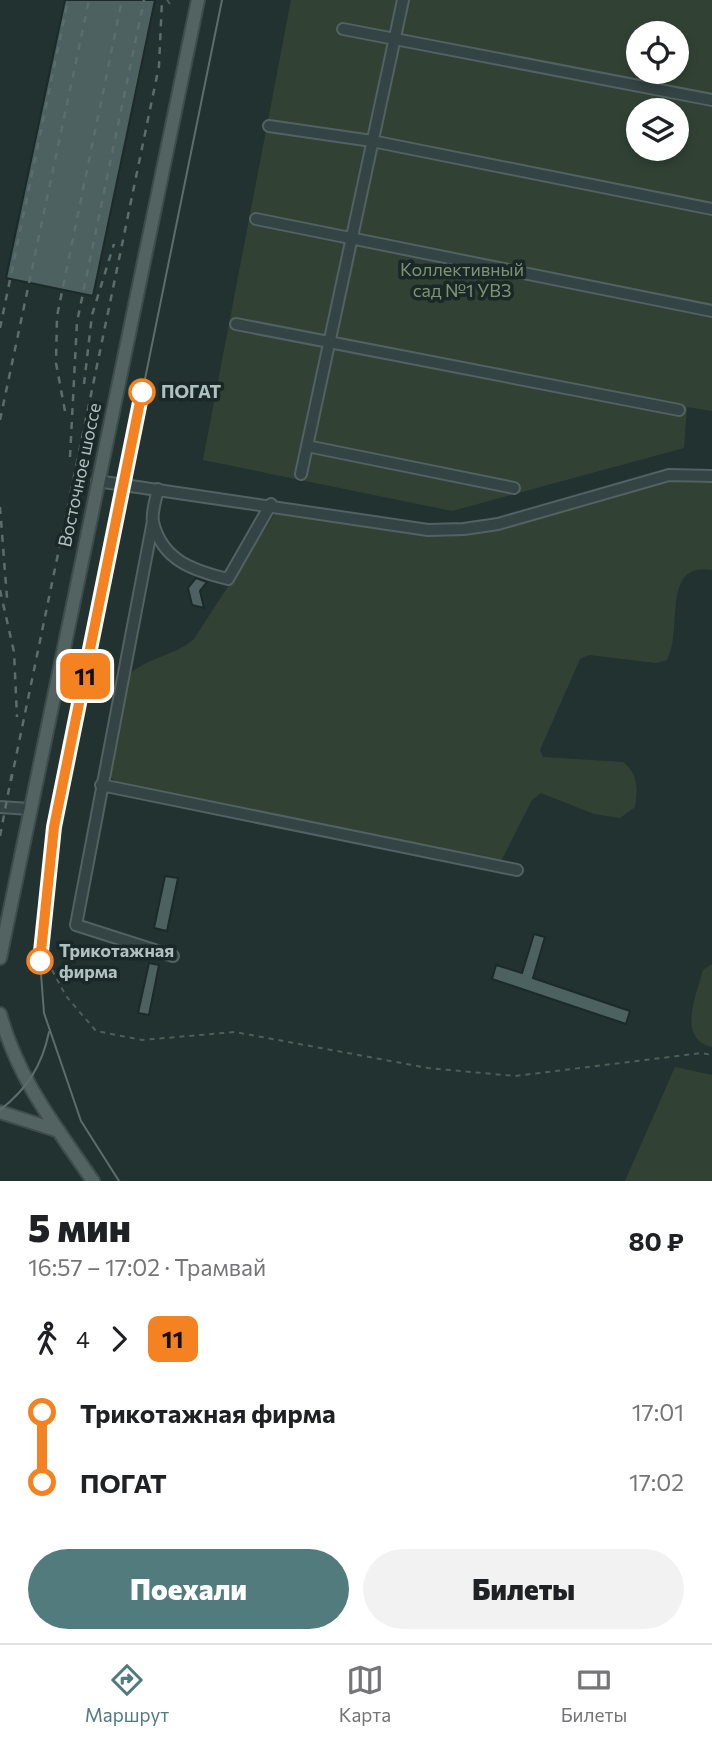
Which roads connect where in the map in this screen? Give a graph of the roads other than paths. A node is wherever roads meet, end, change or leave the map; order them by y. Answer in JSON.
{"nodes":[{"id":1,"x":198,"y":0,"type":"edge"},
{"id":2,"x":403,"y":0,"type":"edge"},
{"id":3,"x":343,"y":29,"type":"dead end"},
{"id":4,"x":394,"y":40,"type":"junction"},
{"id":5,"x":712,"y":100,"type":"edge"},
{"id":6,"x":269,"y":127,"type":"dead end"},
{"id":7,"x":372,"y":141,"type":"junction"},
{"id":8,"x":712,"y":209,"type":"edge"},
{"id":9,"x":256,"y":219,"type":"dead end"},
{"id":10,"x":351,"y":239,"type":"junction"},
{"id":11,"x":712,"y":311,"type":"edge"},
{"id":12,"x":236,"y":324,"type":"dead end"},
{"id":13,"x":330,"y":340,"type":"junction"},
{"id":14,"x":679,"y":410,"type":"dead end"},
{"id":15,"x":307,"y":446,"type":"junction"},
{"id":16,"x":301,"y":474,"type":"dead end"},
{"id":17,"x":712,"y":476,"type":"edge"},
{"id":18,"x":97,"y":481,"type":"junction"},
{"id":19,"x":514,"y":488,"type":"dead end"},
{"id":20,"x":158,"y":489,"type":"junction"},
{"id":21,"x":271,"y":504,"type":"junction"},
{"id":22,"x":153,"y":521,"type":"junction"},
{"id":23,"x":101,"y":785,"type":"junction"},
{"id":24,"x":0,"y":807,"type":"edge"},
{"id":25,"x":30,"y":809,"type":"junction"},
{"id":26,"x":517,"y":870,"type":"dead end"},
{"id":27,"x":173,"y":956,"type":"dead end"},
{"id":28,"x":0,"y":958,"type":"edge"},
{"id":29,"x":0,"y":1014,"type":"edge"},
{"id":30,"x":0,"y":1112,"type":"edge"},
{"id":31,"x":59,"y":1131,"type":"junction"},
{"id":32,"x":93,"y":1181,"type":"edge"}],
"edges":[{"from":1,"to":18,"type":"main road","name":"Восточное шоссе"},
{"from":2,"to":4,"type":"street"},
{"from":3,"to":4,"type":"street"},
{"from":4,"to":5,"type":"street"},
{"from":4,"to":7,"type":"street"},
{"from":6,"to":7,"type":"street"},
{"from":7,"to":8,"type":"street"},
{"from":7,"to":10,"type":"street"},
{"from":9,"to":10,"type":"street"},
{"from":10,"to":11,"type":"street"},
{"from":10,"to":13,"type":"street"},
{"from":12,"to":13,"type":"street"},
{"from":13,"to":14,"type":"street"},
{"from":13,"to":15,"type":"street"},
{"from":15,"to":16,"type":"street"},
{"from":15,"to":19,"type":"street"},
{"from":17,"to":21,"type":"street"},
{"from":18,"to":20,"type":"street"},
{"from":18,"to":25,"type":"main road","name":"Восточное шоссе"},
{"from":20,"to":21,"type":"street"},
{"from":20,"to":22,"type":"street"},
{"from":21,"to":22,"type":"street"},
{"from":22,"to":23,"type":"street"},
{"from":23,"to":26,"type":"street"},
{"from":23,"to":27,"type":"street"},
{"from":24,"to":25,"type":"street"},
{"from":25,"to":28,"type":"main road","name":"Восточное шоссе"},
{"from":29,"to":31,"type":"main road"},
{"from":30,"to":31,"type":"main road"},
{"from":31,"to":32,"type":"main road"}]}
